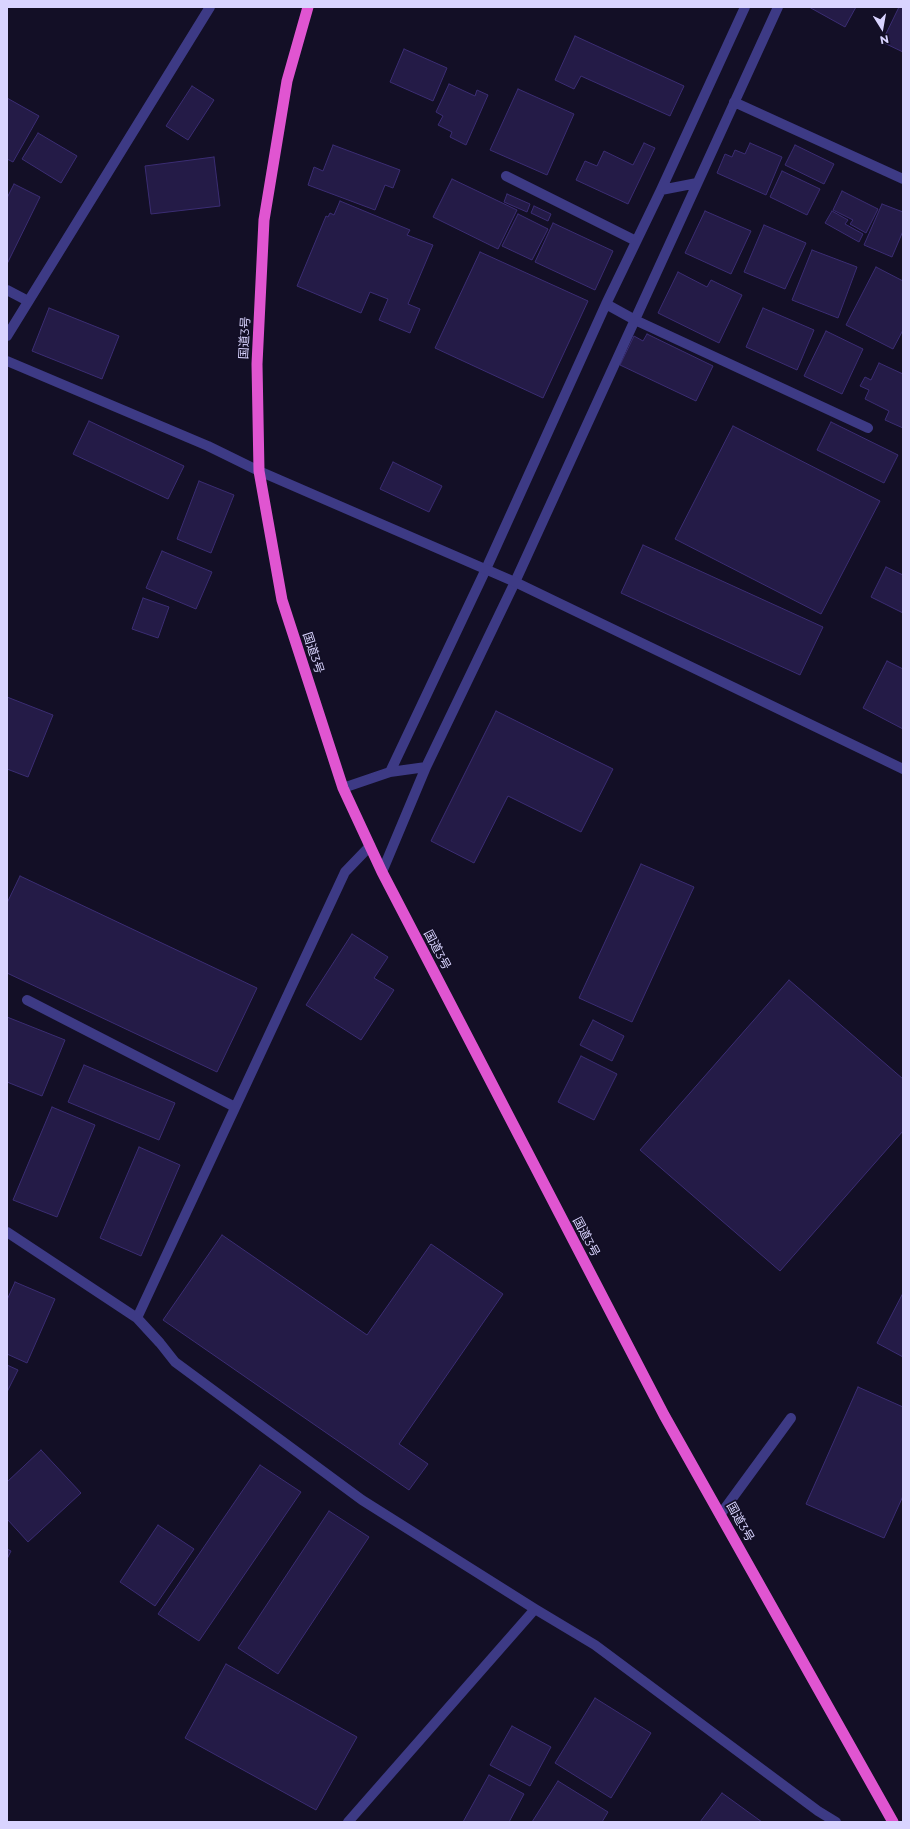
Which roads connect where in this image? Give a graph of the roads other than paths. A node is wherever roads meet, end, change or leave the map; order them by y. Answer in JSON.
{"nodes":[{"id":1,"x":210,"y":7,"type":"edge"},
{"id":2,"x":308,"y":7,"type":"edge"},
{"id":3,"x":745,"y":7,"type":"edge"},
{"id":4,"x":778,"y":7,"type":"edge"},
{"id":5,"x":734,"y":102,"type":"junction"},
{"id":6,"x":506,"y":176,"type":"dead end"},
{"id":7,"x":903,"y":179,"type":"edge"},
{"id":8,"x":697,"y":183,"type":"junction"},
{"id":9,"x":661,"y":190,"type":"junction"},
{"id":10,"x":636,"y":241,"type":"junction"},
{"id":11,"x":7,"y":290,"type":"edge"},
{"id":12,"x":28,"y":301,"type":"junction"},
{"id":13,"x":606,"y":304,"type":"junction"},
{"id":14,"x":635,"y":320,"type":"junction"},
{"id":15,"x":7,"y":336,"type":"edge"},
{"id":16,"x":7,"y":361,"type":"edge"},
{"id":17,"x":868,"y":428,"type":"dead end"},
{"id":18,"x":259,"y":471,"type":"junction"},
{"id":19,"x":486,"y":569,"type":"junction"},
{"id":20,"x":515,"y":582,"type":"junction"},
{"id":21,"x":426,"y":767,"type":"junction"},
{"id":22,"x":903,"y":768,"type":"edge"},
{"id":23,"x":390,"y":772,"type":"junction"},
{"id":24,"x":343,"y":788,"type":"junction"},
{"id":25,"x":370,"y":846,"type":"junction"},
{"id":26,"x":382,"y":872,"type":"junction"},
{"id":27,"x":26,"y":1000,"type":"dead end"},
{"id":28,"x":235,"y":1107,"type":"junction"},
{"id":29,"x":7,"y":1232,"type":"edge"},
{"id":30,"x":137,"y":1318,"type":"junction"},
{"id":31,"x":791,"y":1418,"type":"dead end"},
{"id":32,"x":720,"y":1514,"type":"junction"},
{"id":33,"x":535,"y":1610,"type":"junction"},
{"id":34,"x":348,"y":1822,"type":"edge"},
{"id":35,"x":836,"y":1822,"type":"edge"},
{"id":36,"x":893,"y":1822,"type":"edge"}],
"edges":[{"from":1,"to":12,"type":"street"},
{"from":2,"to":18,"type":"highway","name":"国道3号"},
{"from":3,"to":9,"type":"street"},
{"from":4,"to":5,"type":"street"},
{"from":5,"to":7,"type":"street"},
{"from":5,"to":8,"type":"street"},
{"from":6,"to":10,"type":"street"},
{"from":8,"to":9,"type":"street"},
{"from":8,"to":14,"type":"street"},
{"from":9,"to":10,"type":"street"},
{"from":10,"to":13,"type":"street"},
{"from":11,"to":12,"type":"street"},
{"from":12,"to":15,"type":"street"},
{"from":13,"to":14,"type":"street"},
{"from":13,"to":19,"type":"street"},
{"from":14,"to":17,"type":"street"},
{"from":14,"to":20,"type":"street"},
{"from":16,"to":18,"type":"street"},
{"from":18,"to":19,"type":"street"},
{"from":18,"to":24,"type":"highway","name":"国道3号"},
{"from":19,"to":20,"type":"street"},
{"from":19,"to":23,"type":"street"},
{"from":20,"to":21,"type":"street"},
{"from":20,"to":22,"type":"street"},
{"from":21,"to":23,"type":"street"},
{"from":21,"to":26,"type":"street"},
{"from":23,"to":24,"type":"street"},
{"from":24,"to":25,"type":"highway","name":"国道3号"},
{"from":25,"to":26,"type":"highway","name":"国道3号"},
{"from":25,"to":28,"type":"street"},
{"from":26,"to":32,"type":"highway","name":"国道3号"},
{"from":27,"to":28,"type":"street"},
{"from":28,"to":30,"type":"street"},
{"from":29,"to":30,"type":"street"},
{"from":30,"to":33,"type":"street"},
{"from":31,"to":32,"type":"street"},
{"from":32,"to":36,"type":"highway","name":"国道3号"},
{"from":33,"to":34,"type":"street"},
{"from":33,"to":35,"type":"street"}]}
